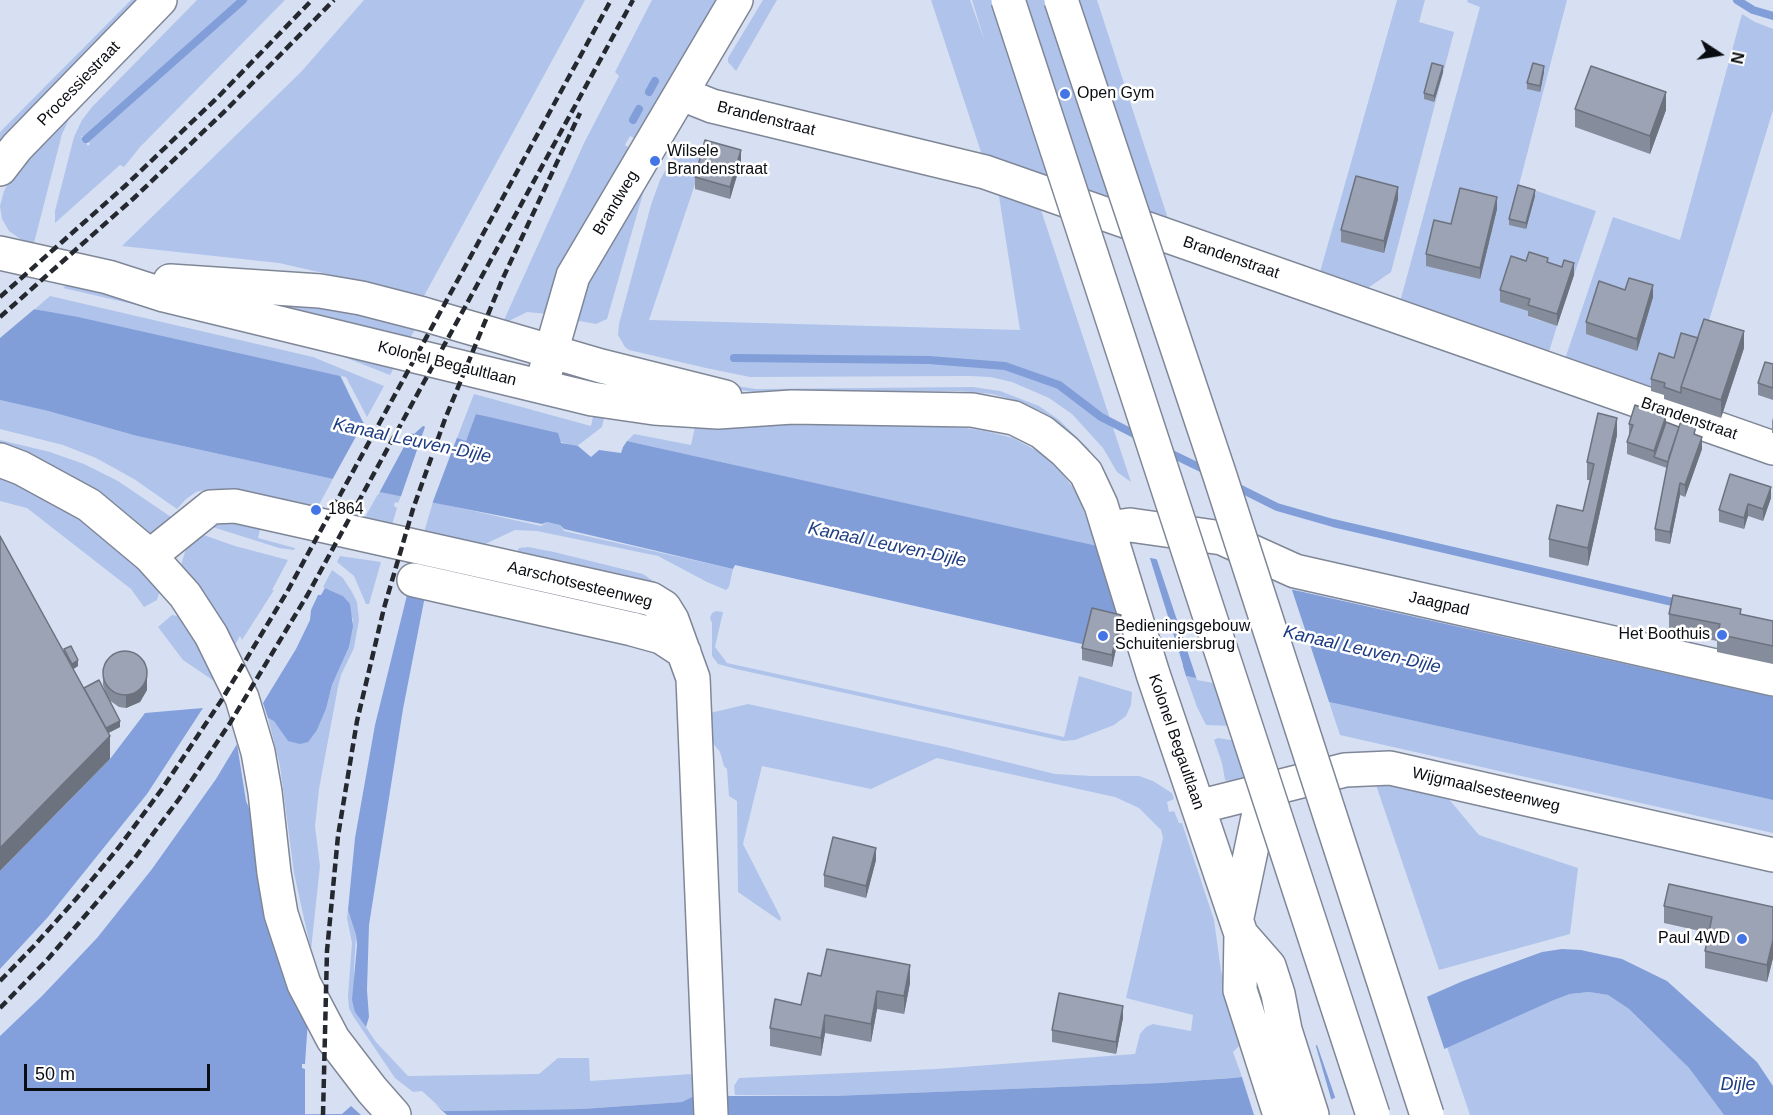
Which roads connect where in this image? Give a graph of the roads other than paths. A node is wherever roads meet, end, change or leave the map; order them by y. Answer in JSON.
{"nodes":[{"id":1,"x":160,"y":0,"type":"edge"},
{"id":2,"x":736,"y":0,"type":"edge"},
{"id":3,"x":1008,"y":0,"type":"edge"},
{"id":4,"x":1061,"y":0,"type":"edge"},
{"id":5,"x":684,"y":90,"type":"junction"},
{"id":6,"x":0,"y":169,"type":"edge"},
{"id":7,"x":0,"y":253,"type":"edge"},
{"id":8,"x":108,"y":277,"type":"junction"},
{"id":9,"x":551,"y":351,"type":"junction"},
{"id":10,"x":541,"y":386,"type":"junction"},
{"id":11,"x":792,"y":407,"type":"junction"},
{"id":12,"x":1773,"y":448,"type":"edge"},
{"id":13,"x":0,"y":460,"type":"edge"},
{"id":14,"x":1110,"y":535,"type":"junction"},
{"id":15,"x":150,"y":556,"type":"junction"},
{"id":16,"x":414,"y":580,"type":"dead end"},
{"id":17,"x":684,"y":652,"type":"junction"},
{"id":18,"x":1773,"y":679,"type":"edge"},
{"id":19,"x":1273,"y":788,"type":"junction"},
{"id":20,"x":1198,"y":807,"type":"junction"},
{"id":21,"x":1773,"y":855,"type":"edge"},
{"id":22,"x":1239,"y":926,"type":"junction"},
{"id":23,"x":1270,"y":1034,"type":"junction"},
{"id":24,"x":710,"y":1101,"type":"edge"},
{"id":25,"x":394,"y":1115,"type":"edge"},
{"id":26,"x":1280,"y":1115,"type":"edge"},
{"id":27,"x":1312,"y":1115,"type":"edge"},
{"id":28,"x":1373,"y":1115,"type":"edge"},
{"id":29,"x":1427,"y":1115,"type":"edge"}],
"edges":[{"from":1,"to":6,"type":"main road","name":"Processiestraat"},
{"from":2,"to":5,"type":"main road","name":"Brandweg"},
{"from":3,"to":28,"type":"main road","bridge":true},
{"from":4,"to":29,"type":"main road","bridge":true},
{"from":5,"to":9,"type":"main road","name":"Brandweg"},
{"from":5,"to":12,"type":"main road","name":"Brandenstraat"},
{"from":7,"to":8,"type":"main road","name":"Kolonel Begaultlaan"},
{"from":8,"to":9,"type":"main road","name":"Kolonel Begaultlaan"},
{"from":8,"to":10,"type":"main road","name":"Kolonel Begaultlaan"},
{"from":9,"to":10,"type":"main road","name":"Brandweg"},
{"from":9,"to":11,"type":"main road","name":"Kolonel Begaultlaan"},
{"from":10,"to":11,"type":"main road","name":"Kolonel Begaultlaan"},
{"from":11,"to":14,"type":"main road","name":"Kolonel Begaultlaan"},
{"from":13,"to":15,"type":"main road"},
{"from":14,"to":18,"type":"main road","name":"Jaagpad"},
{"from":14,"to":20,"type":"main road","name":"Kolonel Begaultlaan"},
{"from":15,"to":17,"type":"main road","name":"Aarschotsesteenweg"},
{"from":15,"to":25,"type":"main road"},
{"from":16,"to":17,"type":"main road"},
{"from":17,"to":24,"type":"main road","name":"Aarschotsesteenweg"},
{"from":19,"to":20,"type":"main road","name":"Wijgmaalsesteenweg"},
{"from":19,"to":21,"type":"main road","name":"Wijgmaalsesteenweg"},
{"from":19,"to":22,"type":"main road"},
{"from":20,"to":22,"type":"main road","name":"Kolonel Begaultlaan"},
{"from":22,"to":23,"type":"main road","name":"Kolonel Begaultlaan"},
{"from":23,"to":26,"type":"main road","name":"Kolonel Begaultlaan"},
{"from":23,"to":27,"type":"main road","name":"Kolonel Begaultlaan"}]}
